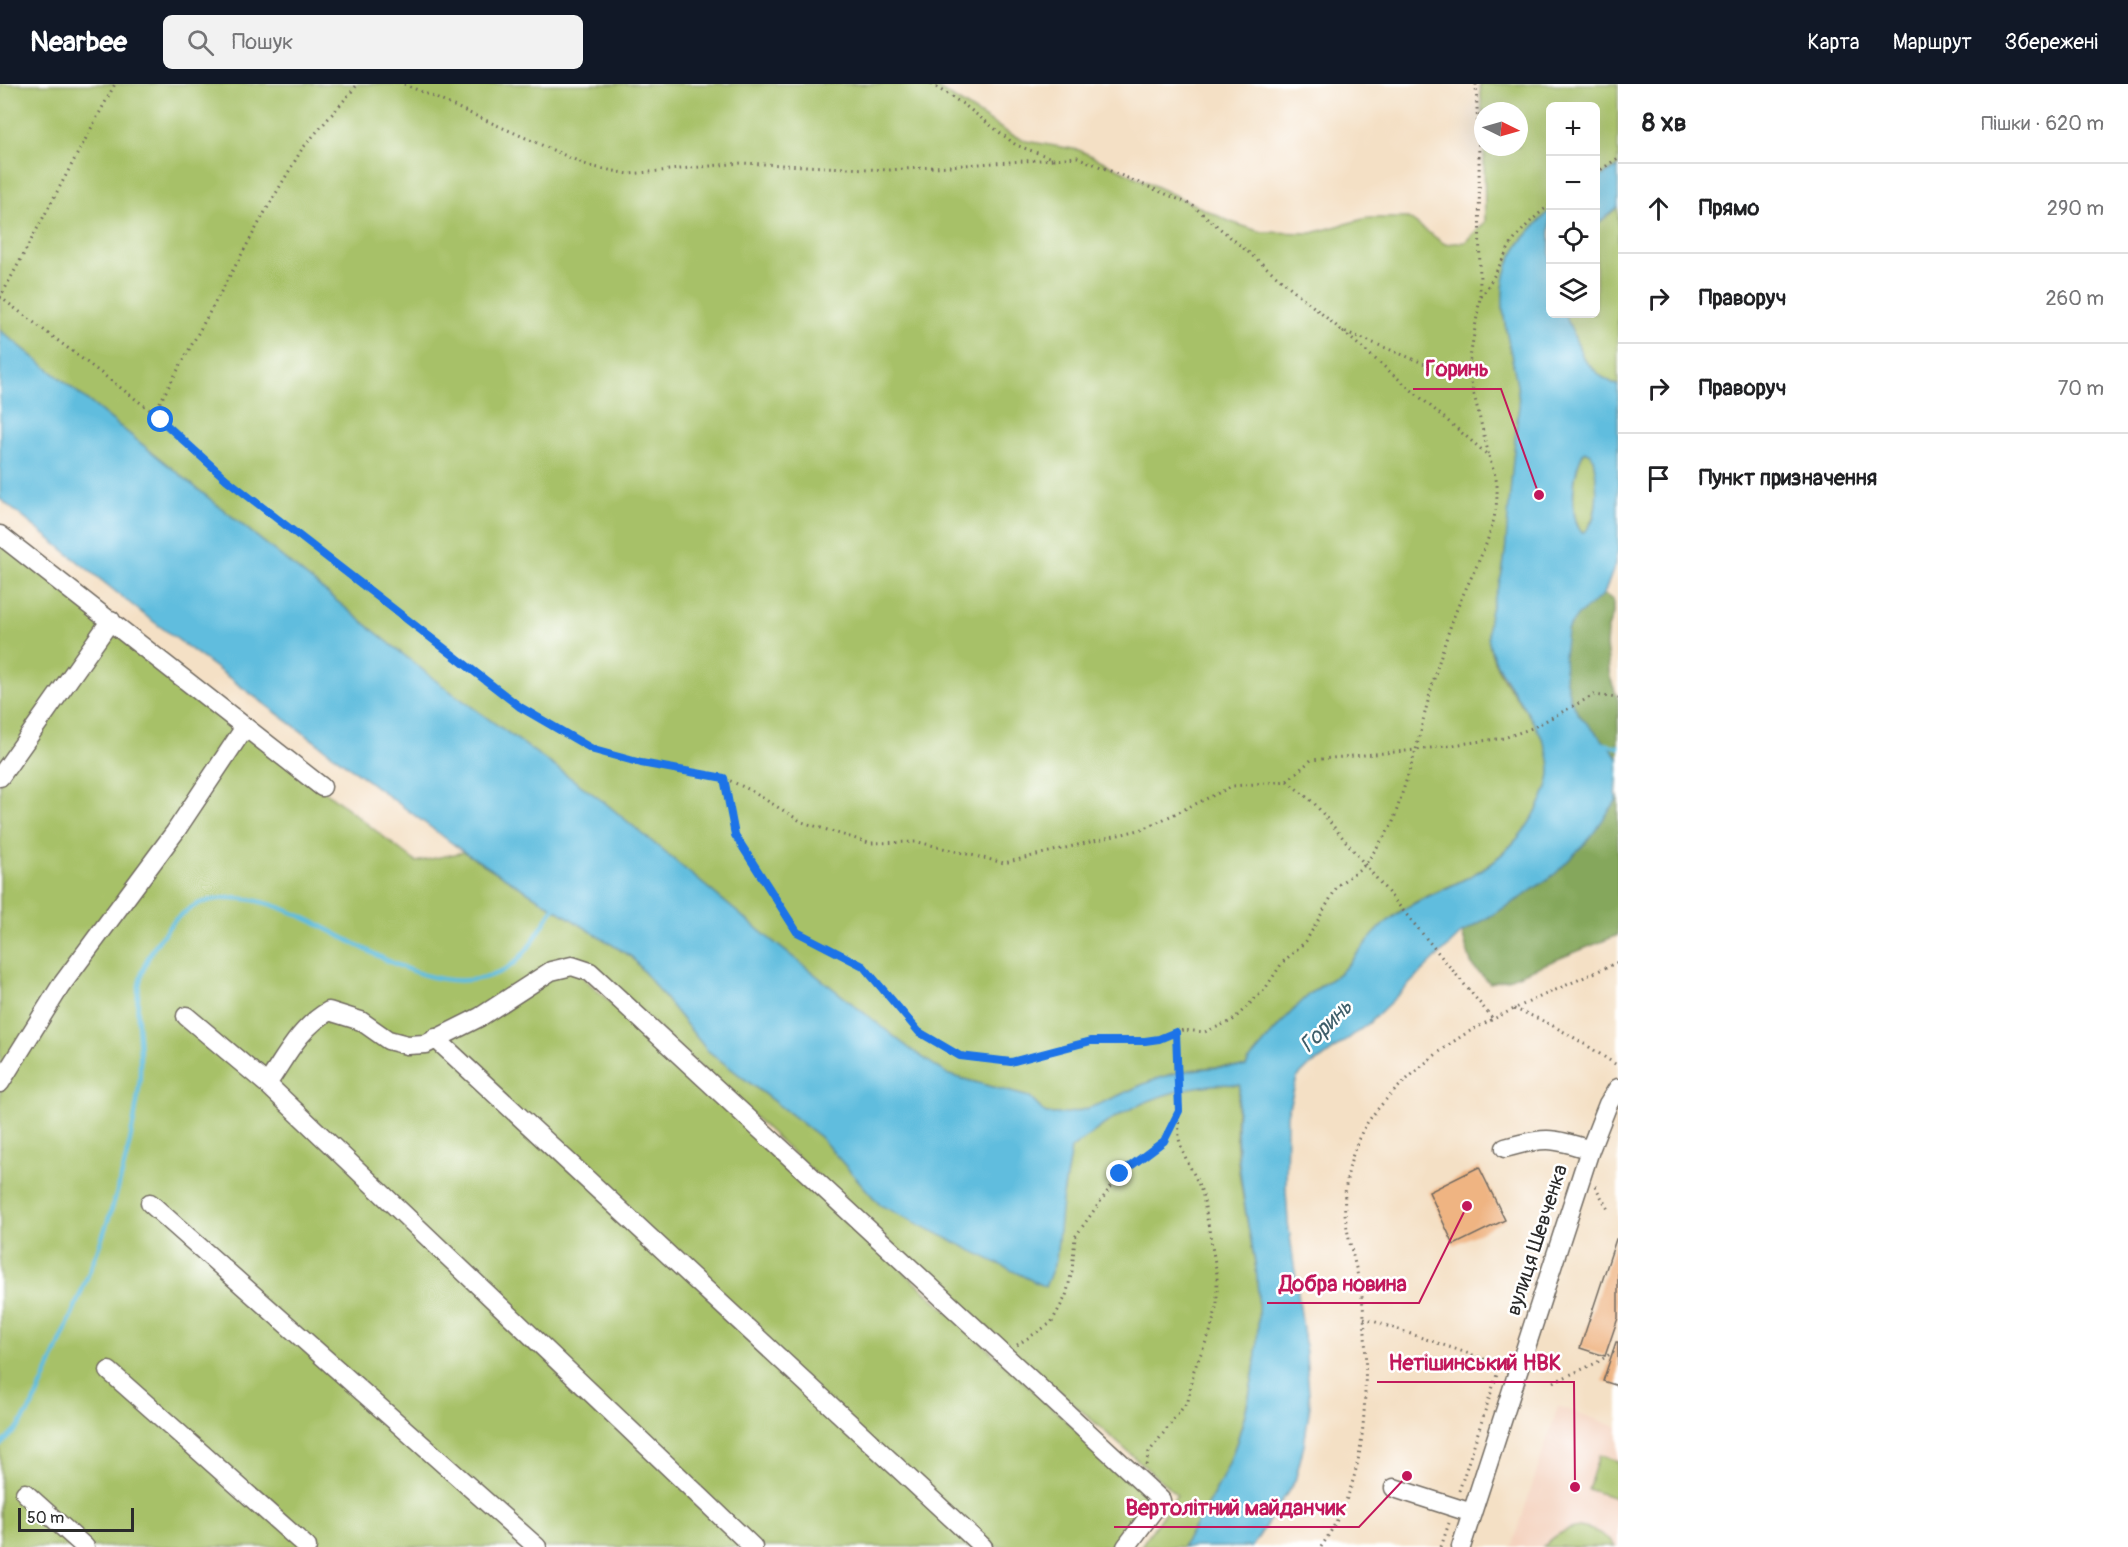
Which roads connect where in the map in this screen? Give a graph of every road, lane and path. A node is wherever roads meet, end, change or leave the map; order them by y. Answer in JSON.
{"nodes":[{"id":1,"x":115,"y":84,"type":"edge"},
{"id":2,"x":358,"y":84,"type":"edge"},
{"id":3,"x":404,"y":84,"type":"edge"},
{"id":4,"x":931,"y":84,"type":"edge"},
{"id":5,"x":1476,"y":84,"type":"edge"},
{"id":6,"x":1618,"y":158,"type":"edge"},
{"id":7,"x":1054,"y":159,"type":"junction"},
{"id":8,"x":1600,"y":170,"type":"edge"},
{"id":9,"x":1546,"y":208,"type":"edge"},
{"id":10,"x":0,"y":297,"type":"edge"},
{"id":11,"x":1480,"y":298,"type":"junction"},
{"id":12,"x":1341,"y":330,"type":"junction"},
{"id":13,"x":1468,"y":370,"type":"junction"},
{"id":14,"x":154,"y":413,"type":"junction"},
{"id":15,"x":1489,"y":456,"type":"junction"},
{"id":16,"x":0,"y":535,"type":"edge"},
{"id":17,"x":111,"y":620,"type":"junction"},
{"id":18,"x":1618,"y":698,"type":"edge"},
{"id":19,"x":244,"y":727,"type":"junction"},
{"id":20,"x":1416,"y":750,"type":"junction"},
{"id":21,"x":0,"y":777,"type":"edge"},
{"id":22,"x":724,"y":778,"type":"junction"},
{"id":23,"x":1287,"y":781,"type":"junction"},
{"id":24,"x":322,"y":787,"type":"dead end"},
{"id":25,"x":1365,"y":864,"type":"junction"},
{"id":26,"x":1618,"y":962,"type":"edge"},
{"id":27,"x":1512,"y":1009,"type":"junction"},
{"id":28,"x":186,"y":1016,"type":"dead end"},
{"id":29,"x":1494,"y":1020,"type":"junction"},
{"id":30,"x":1176,"y":1032,"type":"junction"},
{"id":31,"x":435,"y":1038,"type":"junction"},
{"id":32,"x":1618,"y":1065,"type":"edge"},
{"id":33,"x":0,"y":1083,"type":"edge"},
{"id":34,"x":267,"y":1084,"type":"junction"},
{"id":35,"x":1618,"y":1088,"type":"edge"},
{"id":36,"x":1179,"y":1111,"type":"junction"},
{"id":37,"x":1504,"y":1148,"type":"dead end"},
{"id":38,"x":1587,"y":1158,"type":"junction"},
{"id":39,"x":150,"y":1203,"type":"dead end"},
{"id":40,"x":1609,"y":1211,"type":"dead end"},
{"id":41,"x":1363,"y":1317,"type":"junction"},
{"id":42,"x":995,"y":1346,"type":"junction"},
{"id":43,"x":1618,"y":1350,"type":"edge"},
{"id":44,"x":109,"y":1371,"type":"dead end"},
{"id":45,"x":1554,"y":1382,"type":"dead end"},
{"id":46,"x":1149,"y":1472,"type":"dead end"},
{"id":47,"x":1394,"y":1488,"type":"dead end"},
{"id":48,"x":26,"y":1493,"type":"dead end"},
{"id":49,"x":1456,"y":1501,"type":"dead end"},
{"id":50,"x":1452,"y":1513,"type":"dead end"},
{"id":51,"x":1472,"y":1513,"type":"junction"},
{"id":52,"x":748,"y":1545,"type":"edge"},
{"id":53,"x":85,"y":1547,"type":"edge"},
{"id":54,"x":307,"y":1547,"type":"edge"},
{"id":55,"x":537,"y":1547,"type":"edge"},
{"id":56,"x":983,"y":1547,"type":"edge"},
{"id":57,"x":1126,"y":1547,"type":"edge"},
{"id":58,"x":1321,"y":1547,"type":"edge"},
{"id":59,"x":1441,"y":1547,"type":"edge"},
{"id":60,"x":1461,"y":1547,"type":"edge"}],
"edges":[{"from":1,"to":10,"type":"path"},
{"from":2,"to":14,"type":"path"},
{"from":3,"to":7,"type":"path"},
{"from":4,"to":7,"type":"path"},
{"from":5,"to":11,"type":"path"},
{"from":6,"to":8,"type":"path"},
{"from":7,"to":12,"type":"path"},
{"from":9,"to":11,"type":"path"},
{"from":10,"to":14,"type":"path"},
{"from":11,"to":13,"type":"path"},
{"from":12,"to":13,"type":"path"},
{"from":12,"to":15,"type":"path"},
{"from":13,"to":15,"type":"path"},
{"from":14,"to":22,"type":"path"},
{"from":15,"to":20,"type":"path"},
{"from":16,"to":17,"type":"street"},
{"from":17,"to":19,"type":"street"},
{"from":17,"to":21,"type":"street"},
{"from":18,"to":20,"type":"path"},
{"from":19,"to":24,"type":"street"},
{"from":19,"to":33,"type":"street"},
{"from":20,"to":23,"type":"path"},
{"from":20,"to":25,"type":"path"},
{"from":22,"to":23,"type":"path"},
{"from":22,"to":30,"type":"path"},
{"from":23,"to":25,"type":"path"},
{"from":25,"to":29,"type":"path"},
{"from":25,"to":30,"type":"path"},
{"from":26,"to":27,"type":"path"},
{"from":27,"to":29,"type":"path"},
{"from":27,"to":32,"type":"path"},
{"from":28,"to":34,"type":"street"},
{"from":29,"to":41,"type":"path"},
{"from":30,"to":36,"type":"path"},
{"from":31,"to":34,"type":"street"},
{"from":31,"to":42,"type":"street"},
{"from":31,"to":56,"type":"street"},
{"from":34,"to":52,"type":"street"},
{"from":35,"to":38,"type":"street","name":"вулиця Шевченка"},
{"from":36,"to":42,"type":"path"},
{"from":36,"to":46,"type":"path"},
{"from":37,"to":38,"type":"street"},
{"from":38,"to":40,"type":"path"},
{"from":38,"to":51,"type":"street","name":"вулиця Шевченка"},
{"from":39,"to":55,"type":"street"},
{"from":41,"to":49,"type":"path"},
{"from":41,"to":58,"type":"path"},
{"from":42,"to":57,"type":"street"},
{"from":43,"to":45,"type":"path"},
{"from":44,"to":54,"type":"street"},
{"from":47,"to":51,"type":"street"},
{"from":48,"to":53,"type":"street"},
{"from":50,"to":59,"type":"path"},
{"from":51,"to":60,"type":"street","name":"вулиця Шевченка"}]}
